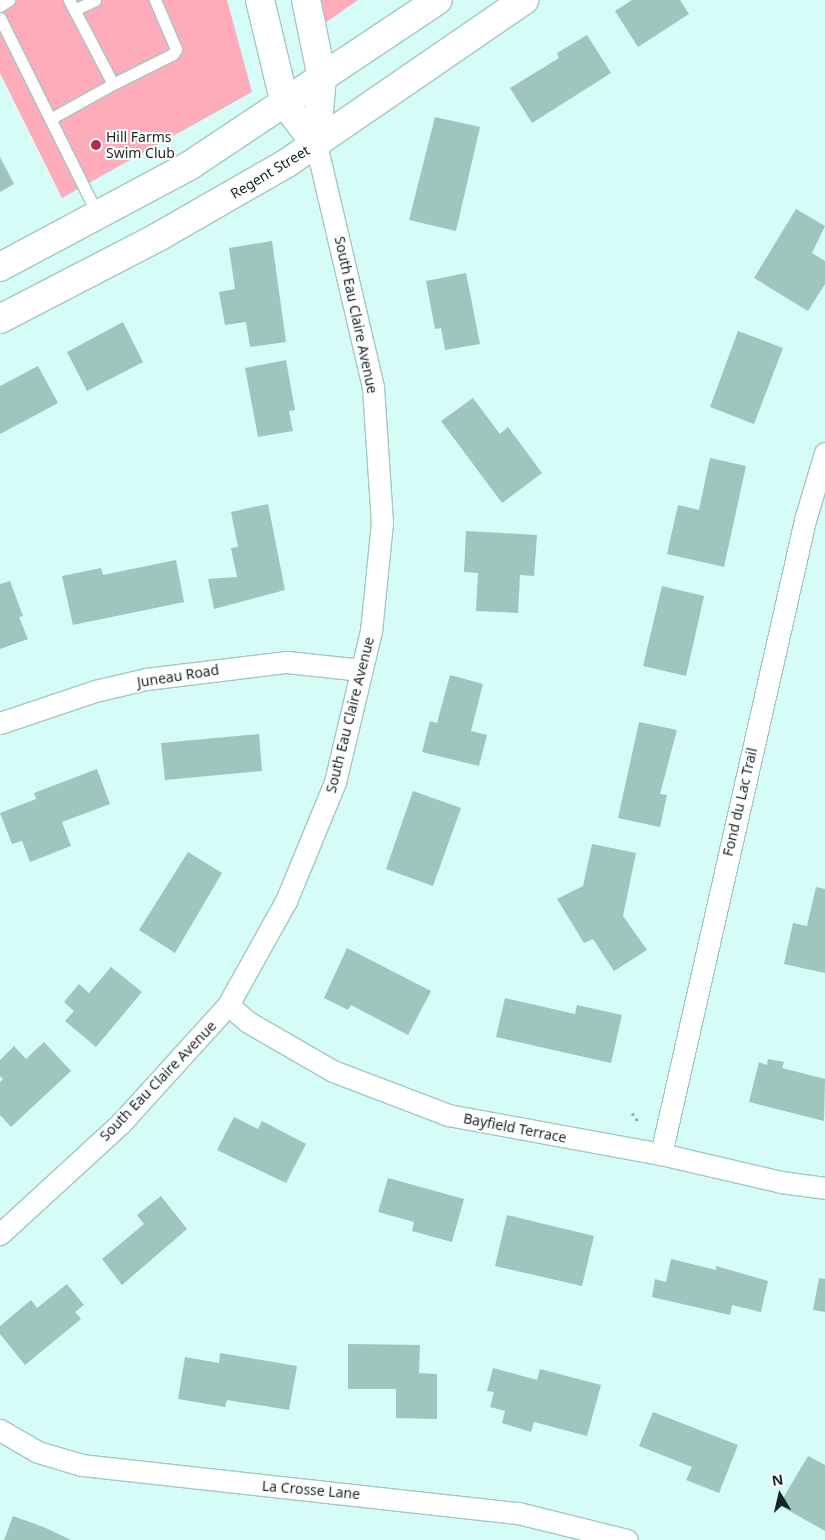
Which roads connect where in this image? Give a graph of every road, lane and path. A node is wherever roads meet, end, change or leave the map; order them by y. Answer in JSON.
{"nodes":[{"id":1,"x":9,"y":0,"type":"edge"},
{"id":2,"x":94,"y":0,"type":"edge"},
{"id":3,"x":155,"y":0,"type":"edge"},
{"id":4,"x":260,"y":0,"type":"edge"},
{"id":5,"x":306,"y":0,"type":"edge"},
{"id":6,"x":438,"y":0,"type":"edge"},
{"id":7,"x":524,"y":0,"type":"edge"},
{"id":8,"x":71,"y":5,"type":"edge"},
{"id":9,"x":0,"y":6,"type":"edge"},
{"id":10,"x":0,"y":18,"type":"edge"},
{"id":11,"x":322,"y":77,"type":"junction"},
{"id":12,"x":113,"y":84,"type":"junction"},
{"id":13,"x":285,"y":104,"type":"junction"},
{"id":14,"x":50,"y":119,"type":"junction"},
{"id":15,"x":316,"y":144,"type":"junction"},
{"id":16,"x":98,"y":215,"type":"junction"},
{"id":17,"x":0,"y":268,"type":"edge"},
{"id":18,"x":0,"y":319,"type":"edge"},
{"id":19,"x":825,"y":452,"type":"edge"},
{"id":20,"x":362,"y":670,"type":"junction"},
{"id":21,"x":0,"y":723,"type":"edge"},
{"id":22,"x":228,"y":1006,"type":"junction"},
{"id":23,"x":632,"y":1113,"type":"dead end"},
{"id":24,"x":639,"y":1123,"type":"dead end"},
{"id":25,"x":661,"y":1154,"type":"junction"},
{"id":26,"x":825,"y":1188,"type":"edge"},
{"id":27,"x":0,"y":1234,"type":"edge"},
{"id":28,"x":0,"y":1430,"type":"edge"},
{"id":29,"x":627,"y":1540,"type":"edge"}],
"edges":[{"from":1,"to":9,"type":"lane"},
{"from":2,"to":8,"type":"lane"},
{"from":3,"to":12,"type":"lane"},
{"from":4,"to":13,"type":"street"},
{"from":5,"to":11,"type":"street"},
{"from":6,"to":11,"type":"street"},
{"from":7,"to":15,"type":"street","name":"Regent Street"},
{"from":8,"to":12,"type":"lane"},
{"from":10,"to":14,"type":"lane"},
{"from":11,"to":13,"type":"street"},
{"from":11,"to":15,"type":"street"},
{"from":12,"to":14,"type":"lane"},
{"from":13,"to":15,"type":"street"},
{"from":13,"to":16,"type":"street"},
{"from":14,"to":16,"type":"lane"},
{"from":15,"to":18,"type":"street","name":"Regent Street"},
{"from":15,"to":20,"type":"street","name":"South Eau Claire Avenue"},
{"from":16,"to":17,"type":"street"},
{"from":19,"to":25,"type":"street","name":"Fond du Lac Trail"},
{"from":20,"to":21,"type":"street","name":"Juneau Road"},
{"from":20,"to":22,"type":"street","name":"South Eau Claire Avenue"},
{"from":22,"to":25,"type":"street","name":"Bayfield Terrace"},
{"from":22,"to":27,"type":"street","name":"South Eau Claire Avenue"},
{"from":23,"to":24,"type":"path"},
{"from":25,"to":26,"type":"street","name":"Bayfield Terrace"},
{"from":28,"to":29,"type":"street","name":"La Crosse Lane"}]}
